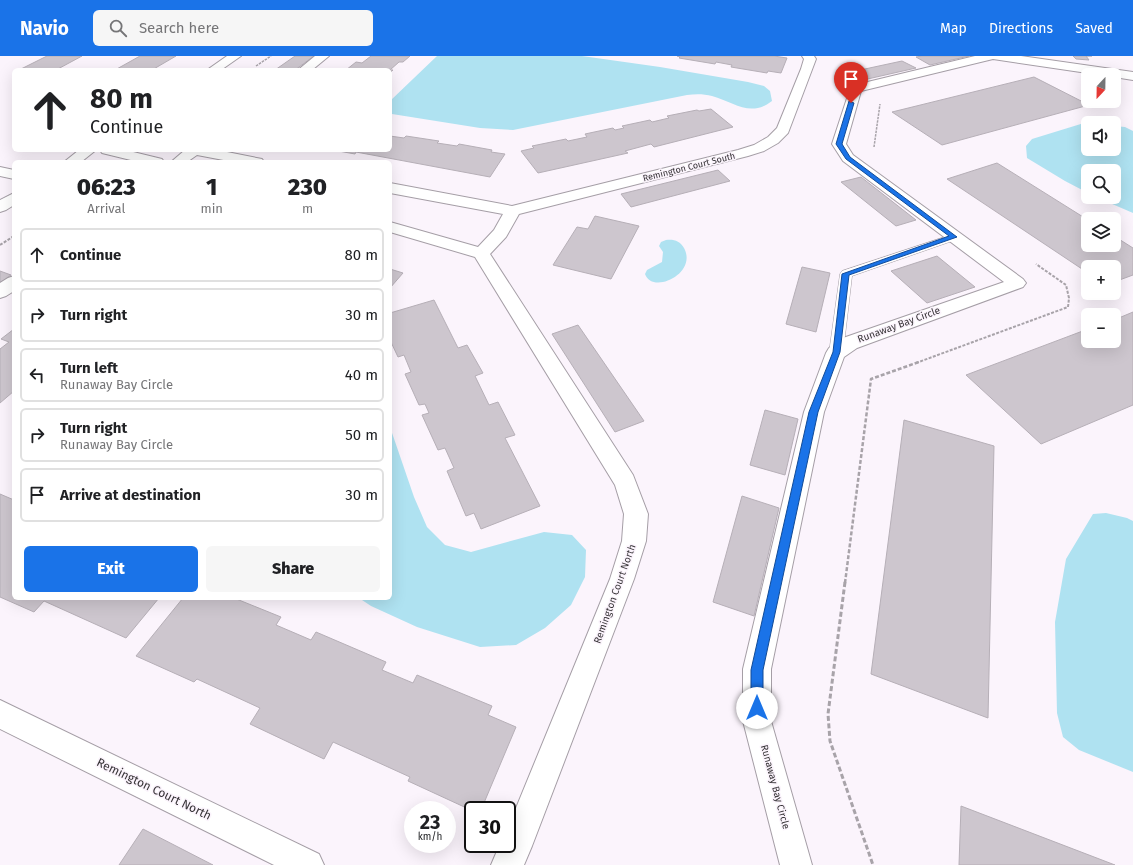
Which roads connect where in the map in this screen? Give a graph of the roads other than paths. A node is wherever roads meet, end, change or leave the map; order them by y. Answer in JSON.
{"nodes":[{"id":1,"x":235,"y":56,"type":"edge"},
{"id":2,"x":323,"y":56,"type":"edge"},
{"id":3,"x":808,"y":56,"type":"edge"},
{"id":4,"x":990,"y":56,"type":"edge"},
{"id":5,"x":996,"y":56,"type":"edge"},
{"id":6,"x":216,"y":68,"type":"edge"},
{"id":7,"x":307,"y":68,"type":"edge"},
{"id":8,"x":1133,"y":76,"type":"edge"},
{"id":9,"x":86,"y":152,"type":"edge"},
{"id":10,"x":115,"y":152,"type":"edge"},
{"id":11,"x":191,"y":152,"type":"edge"},
{"id":12,"x":204,"y":152,"type":"edge"},
{"id":13,"x":74,"y":160,"type":"edge"},
{"id":14,"x":149,"y":160,"type":"edge"},
{"id":15,"x":181,"y":160,"type":"edge"},
{"id":16,"x":246,"y":160,"type":"edge"},
{"id":17,"x":0,"y":171,"type":"edge"},
{"id":18,"x":12,"y":174,"type":"edge"},
{"id":19,"x":392,"y":188,"type":"edge"},
{"id":20,"x":12,"y":199,"type":"edge"},
{"id":21,"x":0,"y":207,"type":"edge"},
{"id":22,"x":512,"y":211,"type":"junction"},
{"id":23,"x":392,"y":228,"type":"edge"},
{"id":24,"x":954,"y":237,"type":"junction"},
{"id":25,"x":482,"y":253,"type":"junction"},
{"id":26,"x":12,"y":283,"type":"edge"},
{"id":27,"x":0,"y":292,"type":"edge"},
{"id":28,"x":836,"y":352,"type":"junction"},
{"id":29,"x":0,"y":714,"type":"edge"},
{"id":30,"x":308,"y":865,"type":"edge"},
{"id":31,"x":508,"y":865,"type":"edge"},
{"id":32,"x":796,"y":865,"type":"edge"}],
"edges":[{"from":1,"to":6,"type":"street"},
{"from":2,"to":7,"type":"street"},
{"from":3,"to":22,"type":"street","name":"Remington Court South"},
{"from":4,"to":24,"type":"street","name":"Runaway Bay Circle"},
{"from":5,"to":8,"type":"street"},
{"from":9,"to":13,"type":"street"},
{"from":10,"to":14,"type":"street"},
{"from":11,"to":15,"type":"street"},
{"from":12,"to":16,"type":"street"},
{"from":17,"to":18,"type":"street"},
{"from":19,"to":22,"type":"street"},
{"from":20,"to":21,"type":"street"},
{"from":22,"to":25,"type":"street"},
{"from":23,"to":25,"type":"street"},
{"from":24,"to":28,"type":"lane"},
{"from":24,"to":28,"type":"street","name":"Runaway Bay Circle"},
{"from":25,"to":31,"type":"street","name":"Remington Court North"},
{"from":26,"to":27,"type":"street"},
{"from":28,"to":32,"type":"street","name":"Runaway Bay Circle"},
{"from":29,"to":30,"type":"street","name":"Remington Court North"}]}
